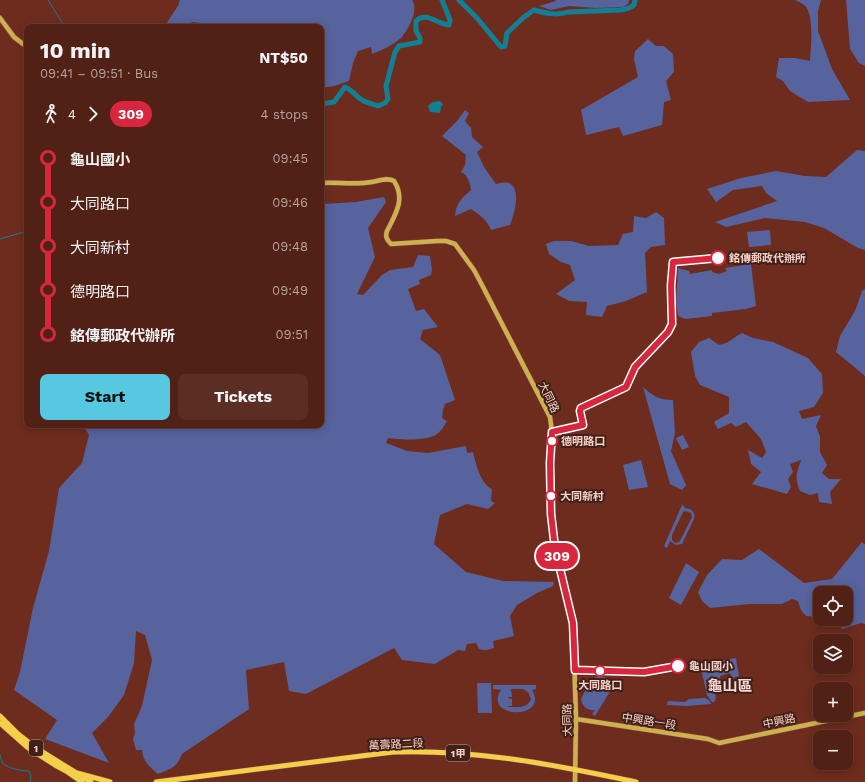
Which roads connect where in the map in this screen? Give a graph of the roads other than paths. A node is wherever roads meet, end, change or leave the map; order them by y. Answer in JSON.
{"nodes":[{"id":1,"x":0,"y":18,"type":"edge"},
{"id":2,"x":24,"y":45,"type":"edge"},
{"id":3,"x":324,"y":183,"type":"edge"},
{"id":4,"x":865,"y":713,"type":"edge"},
{"id":5,"x":0,"y":716,"type":"edge"},
{"id":6,"x":576,"y":719,"type":"junction"},
{"id":7,"x":0,"y":724,"type":"edge"},
{"id":8,"x":719,"y":743,"type":"joint"},
{"id":9,"x":576,"y":769,"type":"junction"},
{"id":10,"x":68,"y":772,"type":"junction"},
{"id":11,"x":78,"y":772,"type":"junction"},
{"id":12,"x":82,"y":782,"type":"edge"},
{"id":13,"x":91,"y":782,"type":"edge"},
{"id":14,"x":110,"y":782,"type":"edge"},
{"id":15,"x":156,"y":782,"type":"edge"},
{"id":16,"x":575,"y":782,"type":"edge"},
{"id":17,"x":636,"y":782,"type":"edge"}],
"edges":[{"from":1,"to":2,"type":"street"},
{"from":3,"to":6,"type":"street","name":"大同路"},
{"from":4,"to":8,"type":"street","name":"中興路"},
{"from":5,"to":11,"type":"main road","number":"1"},
{"from":6,"to":8,"type":"street","name":"中興路一段"},
{"from":6,"to":9,"type":"street","name":"大同路"},
{"from":7,"to":10,"type":"main road","number":"1"},
{"from":9,"to":15,"type":"main road","name":"萬壽路二段","number":"1甲"},
{"from":9,"to":16,"type":"street","name":"大同路"},
{"from":9,"to":17,"type":"main road","name":"萬壽路二段","number":"1甲"},
{"from":10,"to":11,"type":"main road"},
{"from":10,"to":12,"type":"main road","number":"1"},
{"from":11,"to":13,"type":"main road","number":"1"},
{"from":11,"to":14,"type":"main road"}]}
